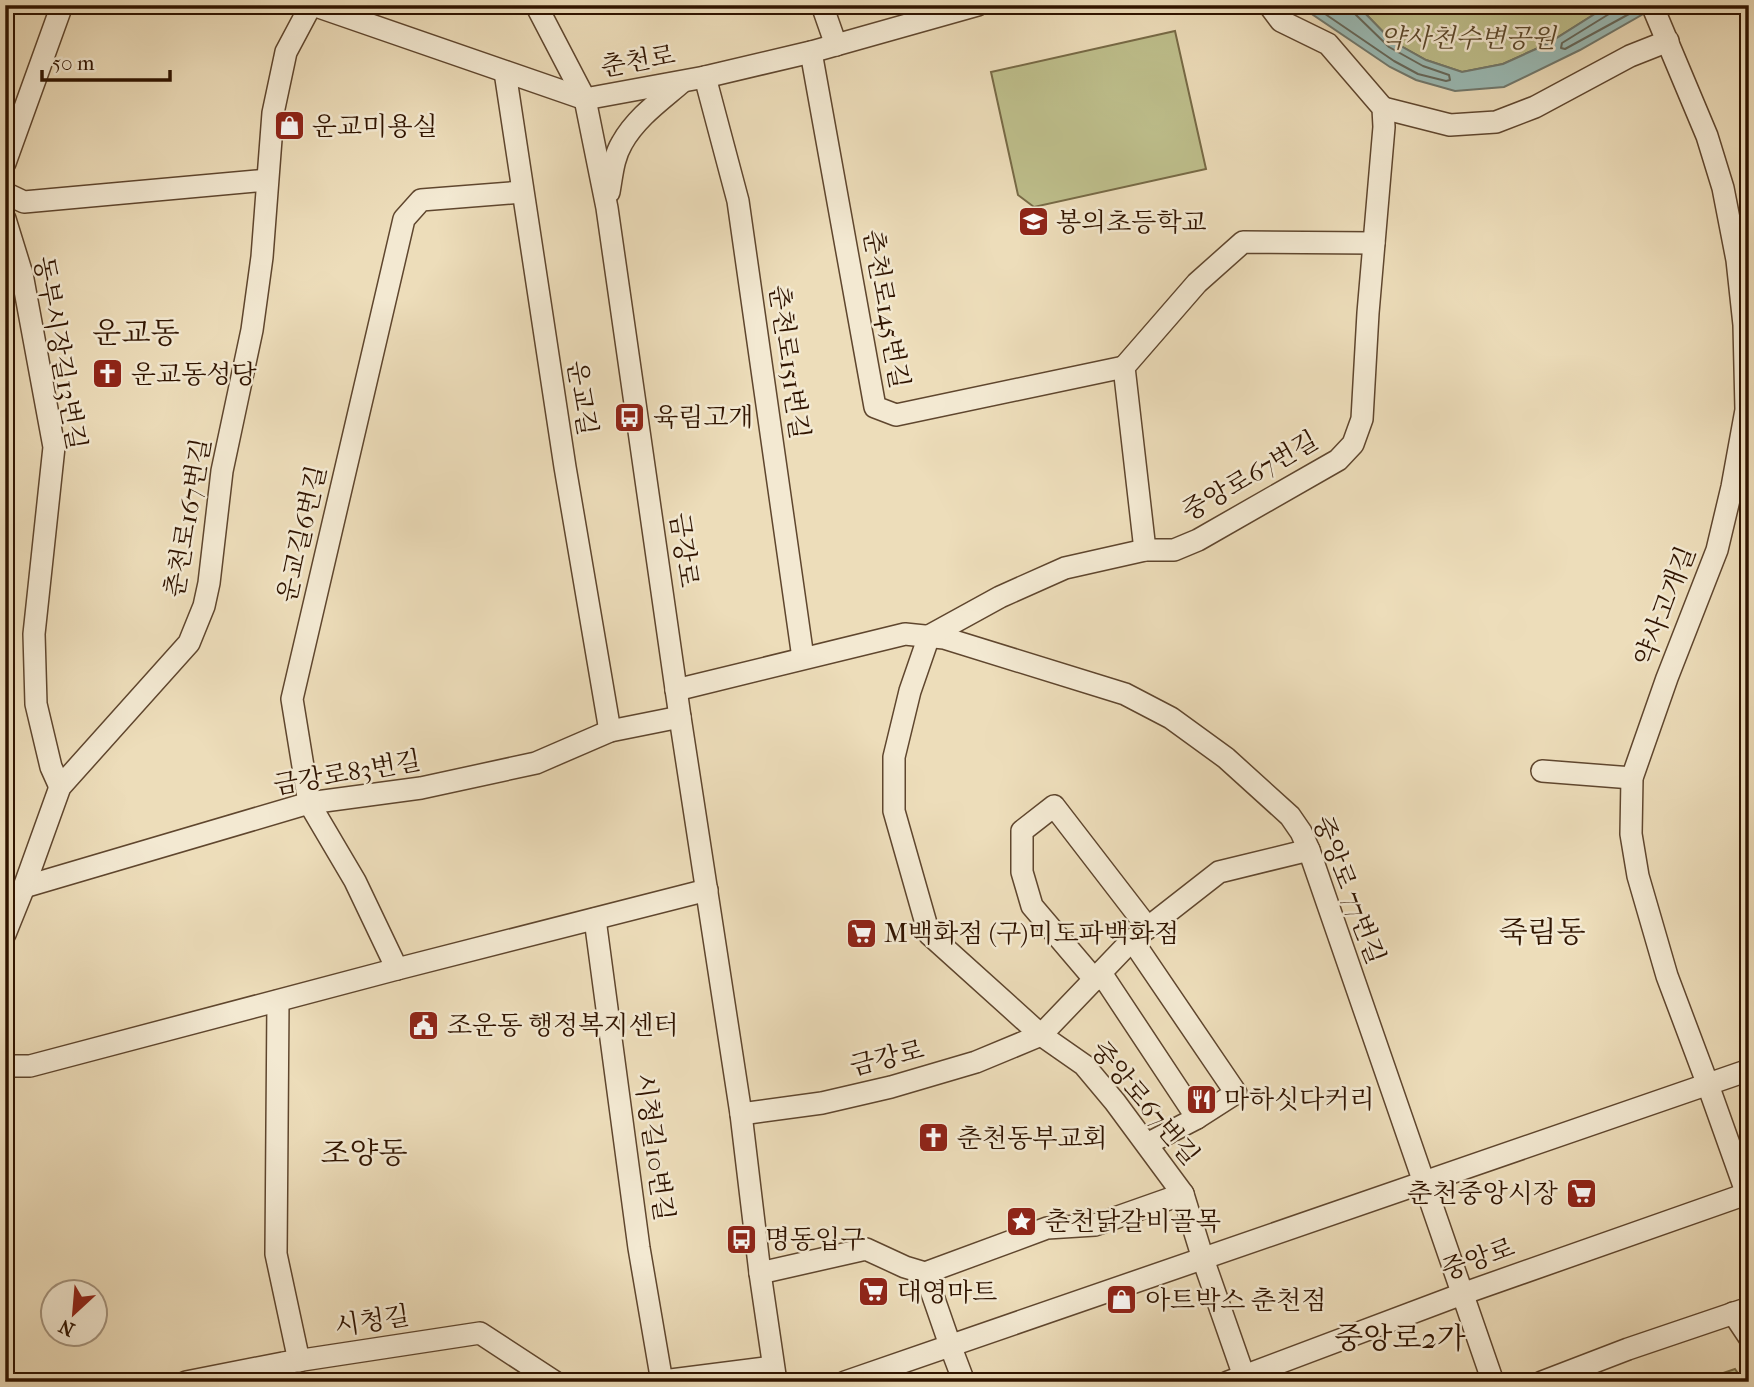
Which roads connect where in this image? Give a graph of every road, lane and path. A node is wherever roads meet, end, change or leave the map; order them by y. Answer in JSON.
{"nodes":[{"id":1,"x":62,"y":5,"type":"edge"},
{"id":2,"x":312,"y":5,"type":"edge"},
{"id":3,"x":536,"y":5,"type":"edge"},
{"id":4,"x":822,"y":5,"type":"edge"},
{"id":5,"x":978,"y":5,"type":"edge"},
{"id":6,"x":1269,"y":5,"type":"edge"},
{"id":7,"x":1653,"y":5,"type":"edge"},
{"id":8,"x":1666,"y":35,"type":"junction"},
{"id":9,"x":836,"y":45,"type":"junction"},
{"id":10,"x":811,"y":52,"type":"junction"},
{"id":11,"x":505,"y":72,"type":"junction"},
{"id":12,"x":694,"y":79,"type":"junction"},
{"id":13,"x":585,"y":99,"type":"junction"},
{"id":14,"x":1383,"y":107,"type":"junction"},
{"id":15,"x":5,"y":163,"type":"edge"},
{"id":16,"x":268,"y":180,"type":"junction"},
{"id":17,"x":5,"y":192,"type":"edge"},
{"id":18,"x":522,"y":192,"type":"junction"},
{"id":19,"x":607,"y":208,"type":"junction"},
{"id":20,"x":5,"y":219,"type":"edge"},
{"id":21,"x":1374,"y":243,"type":"junction"},
{"id":22,"x":1743,"y":260,"type":"edge"},
{"id":23,"x":1124,"y":367,"type":"junction"},
{"id":24,"x":1145,"y":550,"type":"junction"},
{"id":25,"x":929,"y":636,"type":"junction"},
{"id":26,"x":803,"y":658,"type":"junction"},
{"id":27,"x":676,"y":690,"type":"junction"},
{"id":28,"x":680,"y":717,"type":"junction"},
{"id":29,"x":610,"y":731,"type":"junction"},
{"id":30,"x":1542,"y":771,"type":"dead end"},
{"id":31,"x":1632,"y":778,"type":"junction"},
{"id":32,"x":60,"y":787,"type":"junction"},
{"id":33,"x":309,"y":803,"type":"junction"},
{"id":34,"x":1309,"y":850,"type":"junction"},
{"id":35,"x":24,"y":887,"type":"junction"},
{"id":36,"x":707,"y":890,"type":"junction"},
{"id":37,"x":595,"y":919,"type":"junction"},
{"id":38,"x":5,"y":934,"type":"edge"},
{"id":39,"x":1140,"y":934,"type":"junction"},
{"id":40,"x":397,"y":969,"type":"junction"},
{"id":41,"x":1098,"y":976,"type":"junction"},
{"id":42,"x":278,"y":1001,"type":"junction"},
{"id":43,"x":1041,"y":1035,"type":"junction"},
{"id":44,"x":5,"y":1066,"type":"edge"},
{"id":45,"x":1749,"y":1070,"type":"edge"},
{"id":46,"x":1708,"y":1085,"type":"junction"},
{"id":47,"x":741,"y":1114,"type":"junction"},
{"id":48,"x":1197,"y":1118,"type":"junction"},
{"id":49,"x":1147,"y":1144,"type":"junction"},
{"id":50,"x":1424,"y":1182,"type":"junction"},
{"id":51,"x":1183,"y":1194,"type":"junction"},
{"id":52,"x":1748,"y":1196,"type":"edge"},
{"id":53,"x":1203,"y":1259,"type":"junction"},
{"id":54,"x":760,"y":1273,"type":"junction"},
{"id":55,"x":925,"y":1273,"type":"junction"},
{"id":56,"x":1462,"y":1294,"type":"junction"},
{"id":57,"x":1741,"y":1310,"type":"edge"},
{"id":58,"x":1749,"y":1337,"type":"edge"},
{"id":59,"x":950,"y":1345,"type":"junction"},
{"id":60,"x":299,"y":1361,"type":"junction"},
{"id":61,"x":774,"y":1374,"type":"edge"},
{"id":62,"x":1240,"y":1380,"type":"edge"},
{"id":63,"x":663,"y":1381,"type":"edge"},
{"id":64,"x":186,"y":1382,"type":"edge"},
{"id":65,"x":555,"y":1382,"type":"edge"},
{"id":66,"x":845,"y":1382,"type":"edge"},
{"id":67,"x":964,"y":1382,"type":"edge"},
{"id":68,"x":1493,"y":1382,"type":"edge"},
{"id":69,"x":1542,"y":1382,"type":"edge"}],
"edges":[{"from":1,"to":15,"type":"street"},
{"from":2,"to":11,"type":"street","name":"춘천로"},
{"from":2,"to":16,"type":"street","name":"춘천로167번길"},
{"from":3,"to":13,"type":"street","name":"금강로"},
{"from":4,"to":9,"type":"street"},
{"from":5,"to":9,"type":"street","name":"춘천로"},
{"from":6,"to":14,"type":"street"},
{"from":7,"to":8,"type":"street","name":"약사고개길"},
{"from":8,"to":14,"type":"street"},
{"from":8,"to":22,"type":"street","name":"약사고개길"},
{"from":9,"to":10,"type":"street","name":"춘천로"},
{"from":10,"to":12,"type":"street","name":"춘천로"},
{"from":10,"to":23,"type":"street","name":"춘천로145번길"},
{"from":11,"to":13,"type":"street","name":"춘천로"},
{"from":11,"to":18,"type":"street","name":"운교길"},
{"from":12,"to":13,"type":"street","name":"춘천로"},
{"from":12,"to":19,"type":"street"},
{"from":12,"to":26,"type":"street","name":"춘천로151번길"},
{"from":13,"to":19,"type":"street","name":"금강로"},
{"from":14,"to":21,"type":"street","name":"중앙로67번길"},
{"from":16,"to":17,"type":"street"},
{"from":16,"to":32,"type":"street","name":"춘천로167번길"},
{"from":18,"to":29,"type":"street","name":"운교길"},
{"from":18,"to":33,"type":"street","name":"운교길6번길"},
{"from":19,"to":27,"type":"street","name":"금강로"},
{"from":20,"to":32,"type":"street","name":"동부시장길13번길"},
{"from":21,"to":23,"type":"street"},
{"from":21,"to":24,"type":"street","name":"중앙로67번길"},
{"from":22,"to":31,"type":"street","name":"약사고개길"},
{"from":23,"to":24,"type":"street"},
{"from":24,"to":25,"type":"street","name":"중앙로67번길"},
{"from":25,"to":26,"type":"street"},
{"from":25,"to":34,"type":"street","name":"중앙로 77번길"},
{"from":25,"to":43,"type":"street","name":"중앙로67번길"},
{"from":26,"to":27,"type":"street"},
{"from":27,"to":28,"type":"street","name":"금강로"},
{"from":28,"to":29,"type":"street","name":"금강로83번길"},
{"from":28,"to":36,"type":"street","name":"금강로"},
{"from":29,"to":33,"type":"street","name":"금강로83번길"},
{"from":30,"to":31,"type":"street"},
{"from":31,"to":46,"type":"street","name":"약사고개길"},
{"from":32,"to":35,"type":"street","name":"춘천로167번길"},
{"from":33,"to":35,"type":"street","name":"금강로83번길"},
{"from":33,"to":40,"type":"street","name":"운교길6번길"},
{"from":34,"to":39,"type":"street"},
{"from":34,"to":50,"type":"street","name":"중앙로 77번길"},
{"from":35,"to":38,"type":"street","name":"춘천로167번길"},
{"from":36,"to":37,"type":"street"},
{"from":36,"to":47,"type":"street","name":"금강로"},
{"from":37,"to":40,"type":"street"},
{"from":37,"to":63,"type":"street","name":"시청길10번길"},
{"from":39,"to":41,"type":"street"},
{"from":39,"to":41,"type":"street"},
{"from":39,"to":48,"type":"street"},
{"from":40,"to":42,"type":"street"},
{"from":41,"to":43,"type":"street"},
{"from":41,"to":48,"type":"street"},
{"from":42,"to":44,"type":"street"},
{"from":42,"to":60,"type":"street"},
{"from":43,"to":47,"type":"street","name":"금강로"},
{"from":43,"to":49,"type":"street","name":"중앙로67번길"},
{"from":45,"to":46,"type":"street"},
{"from":46,"to":50,"type":"street"},
{"from":46,"to":52,"type":"street","name":"약사고개길"},
{"from":47,"to":54,"type":"street","name":"금강로"},
{"from":48,"to":49,"type":"street"},
{"from":49,"to":51,"type":"street","name":"중앙로67번길"},
{"from":50,"to":53,"type":"street"},
{"from":50,"to":56,"type":"street","name":"중앙로 77번길"},
{"from":51,"to":53,"type":"street","name":"중앙로67번길"},
{"from":51,"to":55,"type":"street"},
{"from":52,"to":56,"type":"street","name":"중앙로"},
{"from":53,"to":59,"type":"street"},
{"from":53,"to":62,"type":"street","name":"중앙로67번길"},
{"from":54,"to":55,"type":"street"},
{"from":54,"to":61,"type":"street","name":"금강로"},
{"from":55,"to":59,"type":"street"},
{"from":56,"to":62,"type":"street","name":"중앙로"},
{"from":56,"to":68,"type":"street","name":"중앙로 77번길"},
{"from":57,"to":58,"type":"street"},
{"from":57,"to":69,"type":"street"},
{"from":59,"to":66,"type":"street"},
{"from":59,"to":67,"type":"street"},
{"from":60,"to":64,"type":"street","name":"시청길"},
{"from":60,"to":65,"type":"street","name":"시청길"},
{"from":61,"to":63,"type":"street","name":"시청길10번길"}]}
